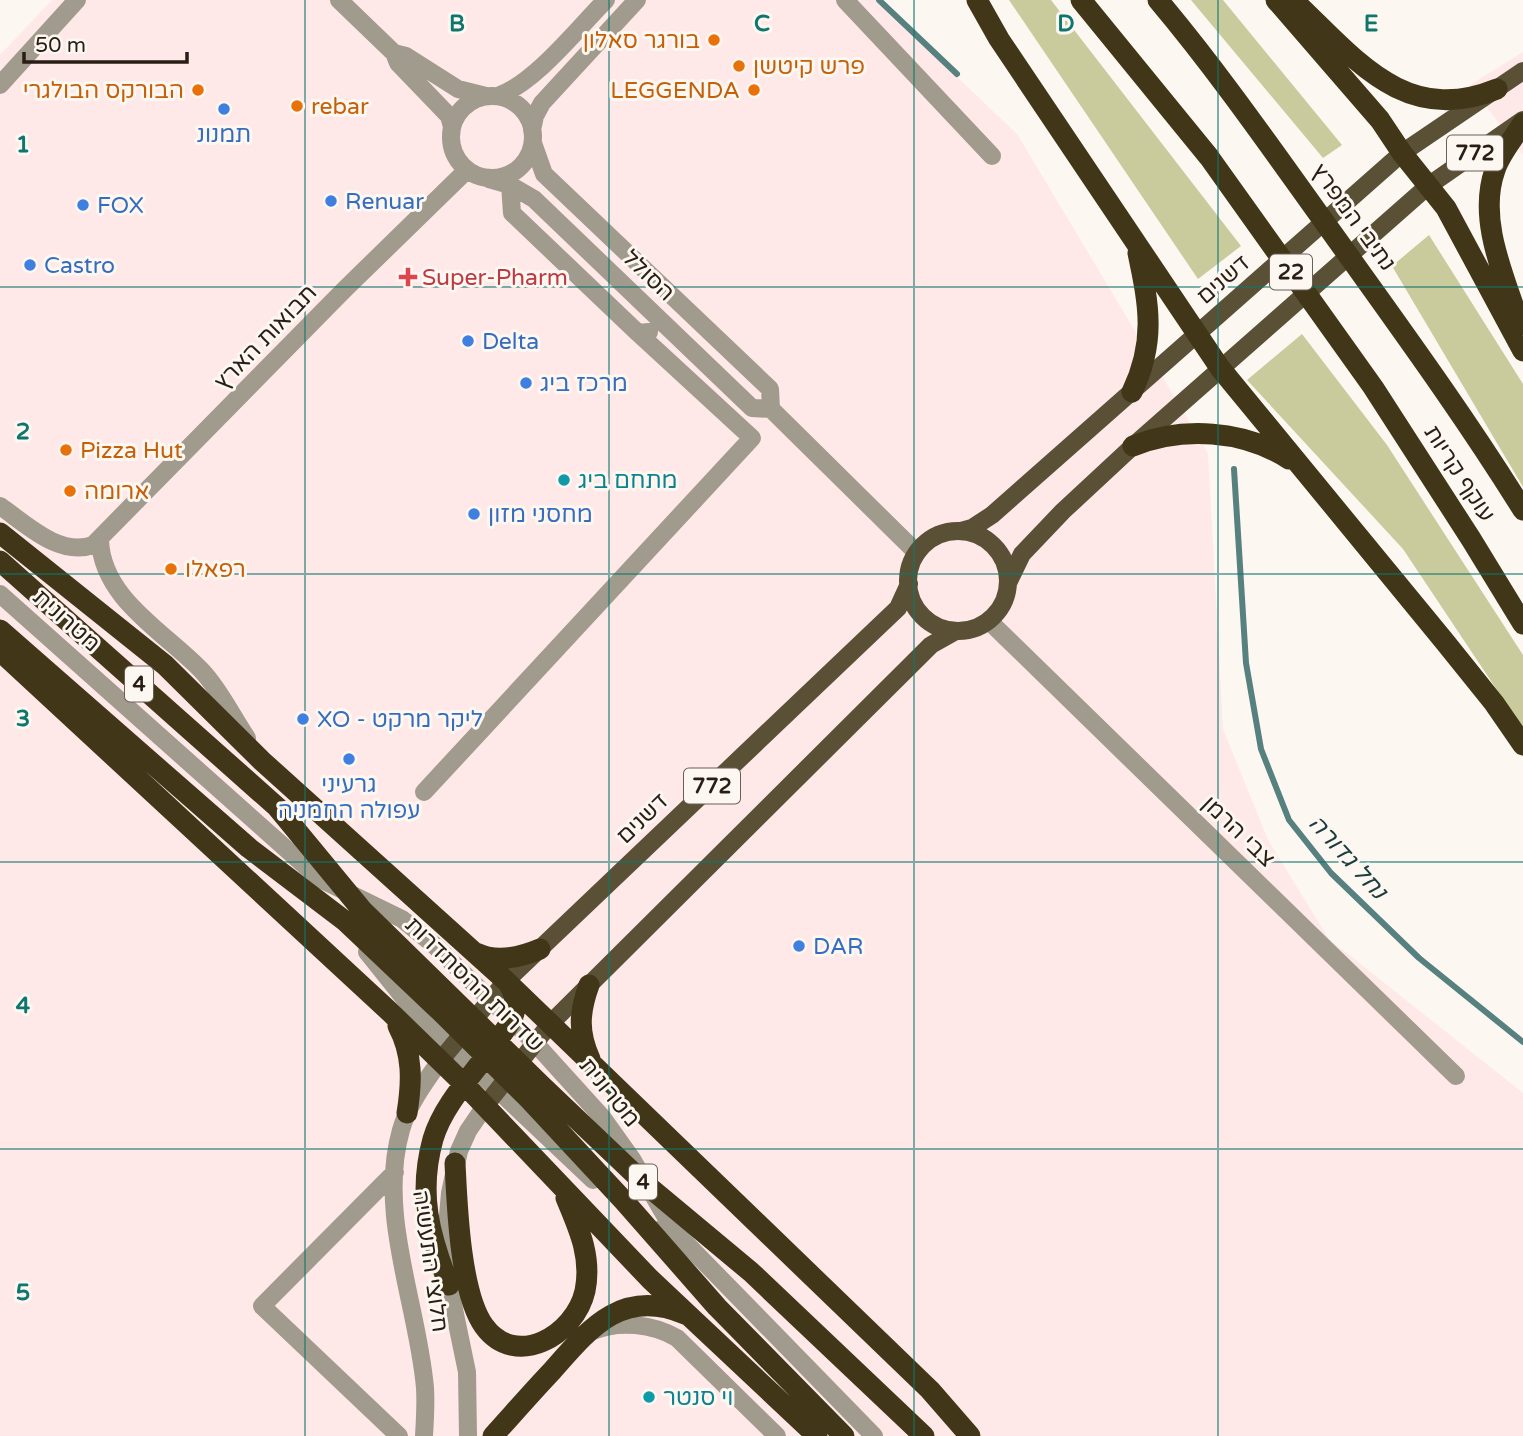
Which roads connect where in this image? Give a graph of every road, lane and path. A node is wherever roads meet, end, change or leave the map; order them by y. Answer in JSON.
{"nodes":[{"id":1,"x":77,"y":0,"type":"edge"},
{"id":2,"x":339,"y":0,"type":"edge"},
{"id":3,"x":606,"y":0,"type":"edge"},
{"id":4,"x":637,"y":0,"type":"edge"},
{"id":5,"x":845,"y":0,"type":"edge"},
{"id":6,"x":977,"y":0,"type":"edge"},
{"id":7,"x":1081,"y":0,"type":"edge"},
{"id":8,"x":1158,"y":0,"type":"edge"},
{"id":9,"x":1276,"y":0,"type":"edge"},
{"id":10,"x":1293,"y":0,"type":"edge"},
{"id":11,"x":394,"y":53,"type":"junction"},
{"id":12,"x":1523,"y":71,"type":"edge"},
{"id":13,"x":0,"y":85,"type":"edge"},
{"id":14,"x":1497,"y":89,"type":"junction"},
{"id":15,"x":492,"y":96,"type":"junction"},
{"id":16,"x":1523,"y":122,"type":"edge"},
{"id":17,"x":452,"y":127,"type":"junction"},
{"id":18,"x":533,"y":136,"type":"junction"},
{"id":19,"x":1402,"y":153,"type":"junction"},
{"id":20,"x":992,"y":156,"type":"dead end"},
{"id":21,"x":467,"y":170,"type":"junction"},
{"id":22,"x":489,"y":178,"type":"junction"},
{"id":23,"x":510,"y":185,"type":"junction"},
{"id":24,"x":1428,"y":186,"type":"junction"},
{"id":25,"x":1134,"y":238,"type":"junction"},
{"id":26,"x":670,"y":329,"type":"junction"},
{"id":27,"x":638,"y":333,"type":"junction"},
{"id":28,"x":1523,"y":334,"type":"edge"},
{"id":29,"x":1196,"y":335,"type":"junction"},
{"id":30,"x":1415,"y":347,"type":"joint"},
{"id":31,"x":1523,"y":351,"type":"edge"},
{"id":32,"x":1220,"y":369,"type":"junction"},
{"id":33,"x":1132,"y":392,"type":"junction"},
{"id":34,"x":771,"y":409,"type":"junction"},
{"id":35,"x":1133,"y":446,"type":"junction"},
{"id":36,"x":1298,"y":465,"type":"junction"},
{"id":37,"x":0,"y":506,"type":"edge"},
{"id":38,"x":1523,"y":510,"type":"edge"},
{"id":39,"x":961,"y":531,"type":"junction"},
{"id":40,"x":0,"y":533,"type":"edge"},
{"id":41,"x":100,"y":540,"type":"junction"},
{"id":42,"x":917,"y":553,"type":"junction"},
{"id":43,"x":0,"y":561,"type":"edge"},
{"id":44,"x":1008,"y":583,"type":"junction"},
{"id":45,"x":909,"y":584,"type":"junction"},
{"id":46,"x":0,"y":594,"type":"edge"},
{"id":47,"x":989,"y":621,"type":"junction"},
{"id":48,"x":1523,"y":624,"type":"edge"},
{"id":49,"x":0,"y":630,"type":"edge"},
{"id":50,"x":956,"y":631,"type":"junction"},
{"id":51,"x":0,"y":651,"type":"edge"},
{"id":52,"x":1523,"y":745,"type":"edge"},
{"id":53,"x":262,"y":761,"type":"junction"},
{"id":54,"x":424,"y":792,"type":"dead end"},
{"id":55,"x":320,"y":879,"type":"junction"},
{"id":56,"x":540,"y":949,"type":"junction"},
{"id":57,"x":475,"y":953,"type":"junction"},
{"id":58,"x":506,"y":981,"type":"junction"},
{"id":59,"x":589,"y":985,"type":"junction"},
{"id":60,"x":490,"y":1000,"type":"junction"},
{"id":61,"x":390,"y":1012,"type":"junction"},
{"id":62,"x":512,"y":1020,"type":"junction"},
{"id":63,"x":550,"y":1024,"type":"junction"},
{"id":64,"x":535,"y":1043,"type":"junction"},
{"id":65,"x":445,"y":1053,"type":"junction"},
{"id":66,"x":592,"y":1064,"type":"junction"},
{"id":67,"x":1456,"y":1076,"type":"dead end"},
{"id":68,"x":471,"y":1078,"type":"junction"},
{"id":69,"x":491,"y":1098,"type":"junction"},
{"id":70,"x":407,"y":1113,"type":"junction"},
{"id":71,"x":455,"y":1163,"type":"junction"},
{"id":72,"x":395,"y":1172,"type":"junction"},
{"id":73,"x":559,"y":1184,"type":"junction"},
{"id":74,"x":674,"y":1231,"type":"junction"},
{"id":75,"x":804,"y":1266,"type":"junction"},
{"id":76,"x":449,"y":1285,"type":"junction"},
{"id":77,"x":688,"y":1315,"type":"junction"},
{"id":78,"x":583,"y":1336,"type":"junction"},
{"id":79,"x":399,"y":1436,"type":"edge"},
{"id":80,"x":424,"y":1436,"type":"edge"},
{"id":81,"x":468,"y":1436,"type":"edge"},
{"id":82,"x":493,"y":1436,"type":"edge"},
{"id":83,"x":778,"y":1436,"type":"edge"},
{"id":84,"x":817,"y":1436,"type":"edge"},
{"id":85,"x":844,"y":1436,"type":"edge"},
{"id":86,"x":874,"y":1436,"type":"edge"},
{"id":87,"x":924,"y":1436,"type":"edge"},
{"id":88,"x":970,"y":1436,"type":"edge"},
{"id":89,"x":980,"y":1436,"type":"edge"}],
"edges":[{"from":1,"to":13,"type":"street"},
{"from":2,"to":11,"type":"street"},
{"from":3,"to":15,"type":"street"},
{"from":4,"to":18,"type":"street"},
{"from":5,"to":20,"type":"street"},
{"from":6,"to":25,"type":"highway"},
{"from":7,"to":48,"type":"highway","name":"עוקף קריות","number":"22"},
{"from":8,"to":30,"type":"highway","name":"נתיבי המפרץ","number":"22"},
{"from":9,"to":19,"type":"highway"},
{"from":10,"to":14,"type":"highway"},
{"from":11,"to":15,"type":"street"},
{"from":11,"to":17,"type":"street"},
{"from":12,"to":14,"type":"main road","name":"דשנים","number":"772"},
{"from":14,"to":19,"type":"main road","name":"דשנים","number":"772"},
{"from":15,"to":17,"type":"street"},
{"from":15,"to":18,"type":"street"},
{"from":16,"to":24,"type":"main road","number":"772"},
{"from":16,"to":28,"type":"highway"},
{"from":17,"to":21,"type":"street"},
{"from":18,"to":22,"type":"street"},
{"from":18,"to":34,"type":"street","name":"הסולל"},
{"from":19,"to":24,"type":"highway"},
{"from":19,"to":29,"type":"main road","name":"דשנים","number":"772"},
{"from":21,"to":22,"type":"street"},
{"from":21,"to":41,"type":"street","name":"תבואות הארץ"},
{"from":22,"to":23,"type":"street","name":"הסולל"},
{"from":23,"to":26,"type":"street","name":"הסולל"},
{"from":23,"to":27,"type":"street"},
{"from":24,"to":31,"type":"highway"},
{"from":24,"to":32,"type":"main road","number":"772"},
{"from":25,"to":29,"type":"highway"},
{"from":25,"to":33,"type":"highway"},
{"from":26,"to":27,"type":"street"},
{"from":26,"to":34,"type":"street","name":"הסולל"},
{"from":27,"to":54,"type":"street"},
{"from":29,"to":32,"type":"highway"},
{"from":29,"to":33,"type":"main road","name":"דשנים","number":"772"},
{"from":30,"to":38,"type":"highway","name":"עוקף קריות","number":"22"},
{"from":32,"to":35,"type":"main road","number":"772"},
{"from":32,"to":36,"type":"highway"},
{"from":33,"to":39,"type":"main road","name":"דשנים","number":"772"},
{"from":34,"to":42,"type":"street","name":"הסולל"},
{"from":35,"to":36,"type":"highway"},
{"from":35,"to":44,"type":"main road","number":"772"},
{"from":36,"to":52,"type":"highway"},
{"from":37,"to":41,"type":"street"},
{"from":39,"to":42,"type":"main road"},
{"from":39,"to":44,"type":"main road"},
{"from":40,"to":53,"type":"highway"},
{"from":41,"to":53,"type":"street"},
{"from":42,"to":45,"type":"main road"},
{"from":43,"to":87,"type":"highway","name":"שדרות ההסתדרות","number":"4"},
{"from":44,"to":47,"type":"main road"},
{"from":45,"to":50,"type":"main road"},
{"from":45,"to":56,"type":"main road","name":"דשנים","number":"772"},
{"from":46,"to":55,"type":"street","name":"מטרונית"},
{"from":47,"to":50,"type":"main road"},
{"from":47,"to":67,"type":"street","name":"צבי הרמן"},
{"from":49,"to":85,"type":"highway","name":"שדרות ההסתדרות","number":"4"},
{"from":50,"to":59,"type":"main road","number":"772"},
{"from":51,"to":61,"type":"highway"},
{"from":53,"to":57,"type":"highway"},
{"from":55,"to":60,"type":"street","name":"מטרונית"},
{"from":55,"to":65,"type":"street","name":"מטרונית"},
{"from":56,"to":57,"type":"highway"},
{"from":56,"to":58,"type":"main road","name":"דשנים","number":"772"},
{"from":57,"to":58,"type":"highway"},
{"from":58,"to":60,"type":"main road","name":"דשנים","number":"772"},
{"from":58,"to":62,"type":"highway"},
{"from":58,"to":63,"type":"highway"},
{"from":59,"to":63,"type":"main road","number":"772"},
{"from":59,"to":66,"type":"highway"},
{"from":60,"to":62,"type":"street","name":"מטרונית"},
{"from":60,"to":65,"type":"main road","name":"דשנים","number":"772"},
{"from":61,"to":65,"type":"highway"},
{"from":61,"to":70,"type":"highway"},
{"from":62,"to":64,"type":"street","name":"מטרונית"},
{"from":62,"to":68,"type":"highway"},
{"from":63,"to":64,"type":"main road","number":"772"},
{"from":63,"to":66,"type":"highway"},
{"from":64,"to":69,"type":"main road","number":"772"},
{"from":64,"to":74,"type":"street","name":"מטרונית"},
{"from":65,"to":68,"type":"highway"},
{"from":65,"to":70,"type":"street","name":"חלוצי התעשיה"},
{"from":66,"to":75,"type":"highway"},
{"from":68,"to":69,"type":"highway"},
{"from":68,"to":76,"type":"highway"},
{"from":69,"to":71,"type":"street","name":"חלוצי התעשיה"},
{"from":69,"to":73,"type":"highway"},
{"from":69,"to":74,"type":"street","name":"מטרונית"},
{"from":70,"to":72,"type":"street","name":"חלוצי התעשיה"},
{"from":71,"to":73,"type":"highway"},
{"from":71,"to":76,"type":"street","name":"חלוצי התעשיה"},
{"from":72,"to":79,"type":"street"},
{"from":72,"to":80,"type":"street","name":"חלוצי התעשיה"},
{"from":73,"to":77,"type":"highway"},
{"from":74,"to":86,"type":"street","name":"מטרונית"},
{"from":75,"to":88,"type":"highway"},
{"from":75,"to":89,"type":"street"},
{"from":76,"to":81,"type":"street","name":"חלוצי התעשיה"},
{"from":77,"to":78,"type":"highway"},
{"from":77,"to":84,"type":"highway"},
{"from":78,"to":82,"type":"highway"},
{"from":78,"to":83,"type":"street"}]}
